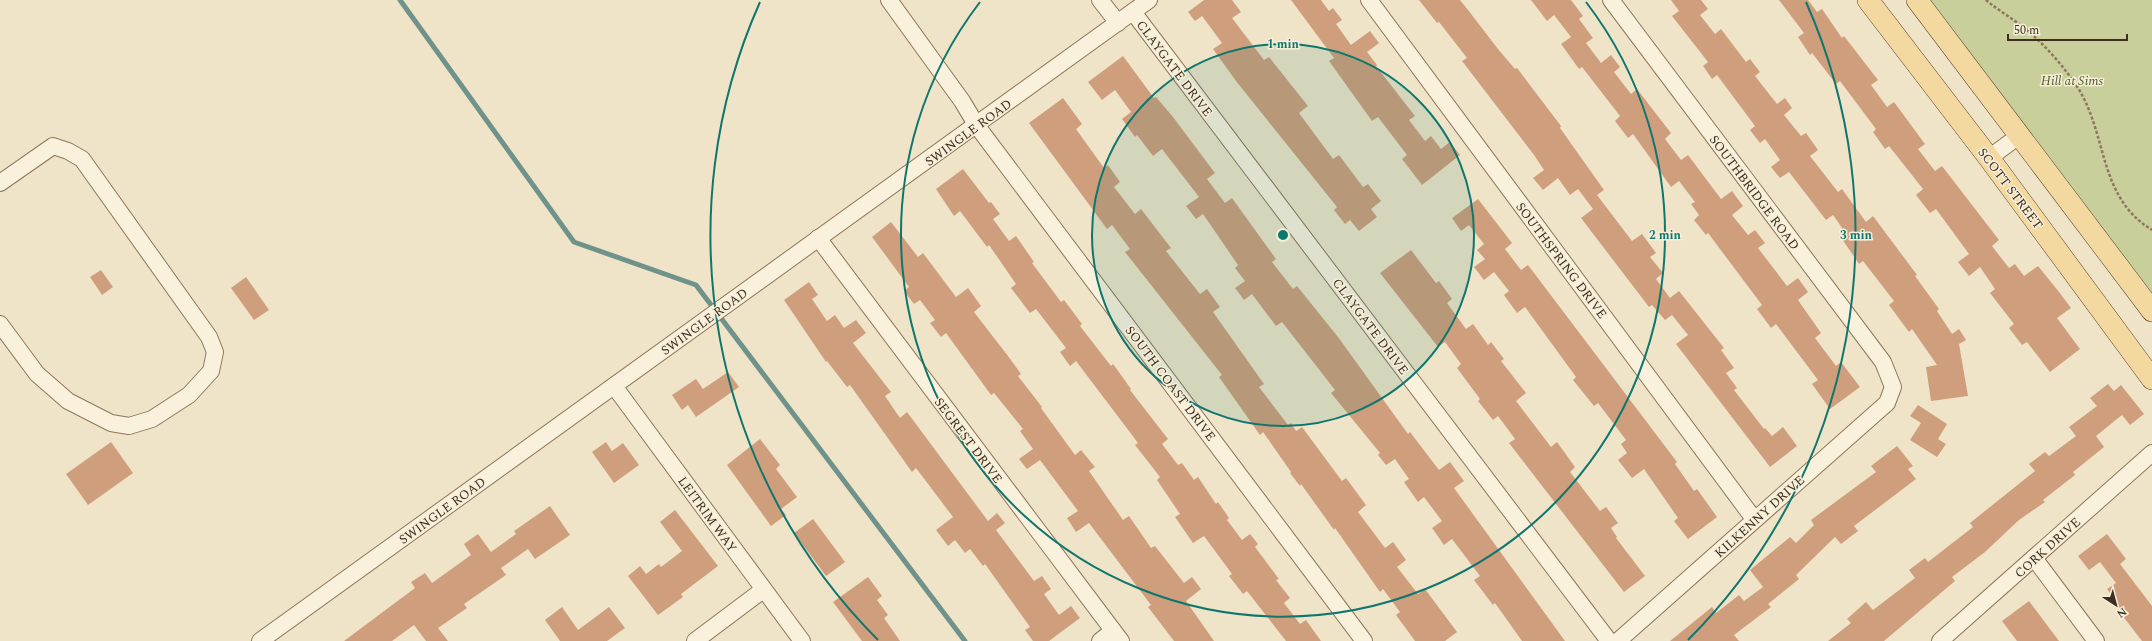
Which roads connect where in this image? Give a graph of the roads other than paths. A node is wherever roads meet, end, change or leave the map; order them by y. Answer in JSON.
{"nodes":[{"id":1,"x":889,"y":0,"type":"edge"},
{"id":2,"x":1100,"y":0,"type":"edge"},
{"id":3,"x":1149,"y":0,"type":"edge"},
{"id":4,"x":1369,"y":0,"type":"edge"},
{"id":5,"x":1611,"y":0,"type":"edge"},
{"id":6,"x":1868,"y":0,"type":"edge"},
{"id":7,"x":1918,"y":0,"type":"edge"},
{"id":8,"x":1133,"y":12,"type":"junction"},
{"id":9,"x":1118,"y":23,"type":"junction"},
{"id":10,"x":977,"y":126,"type":"junction"},
{"id":11,"x":2020,"y":135,"type":"junction"},
{"id":12,"x":1989,"y":158,"type":"junction"},
{"id":13,"x":0,"y":183,"type":"edge"},
{"id":14,"x":818,"y":238,"type":"junction"},
{"id":15,"x":2152,"y":311,"type":"edge"},
{"id":16,"x":0,"y":324,"type":"edge"},
{"id":17,"x":2152,"y":378,"type":"edge"},
{"id":18,"x":614,"y":386,"type":"junction"},
{"id":19,"x":1893,"y":387,"type":"joint"},
{"id":20,"x":2152,"y":453,"type":"edge"},
{"id":21,"x":1754,"y":519,"type":"junction"},
{"id":22,"x":2034,"y":558,"type":"junction"},
{"id":23,"x":763,"y":590,"type":"junction"},
{"id":24,"x":1117,"y":636,"type":"edge"},
{"id":25,"x":260,"y":641,"type":"edge"},
{"id":26,"x":695,"y":641,"type":"edge"},
{"id":27,"x":802,"y":641,"type":"edge"},
{"id":28,"x":1100,"y":641,"type":"edge"},
{"id":29,"x":1364,"y":641,"type":"edge"},
{"id":30,"x":1609,"y":641,"type":"edge"},
{"id":31,"x":1618,"y":641,"type":"edge"},
{"id":32,"x":1940,"y":641,"type":"edge"},
{"id":33,"x":2096,"y":641,"type":"edge"}],
"edges":[{"from":1,"to":10,"type":"street","name":"SOUTH COAST DRIVE"},
{"from":2,"to":9,"type":"street"},
{"from":3,"to":8,"type":"street","name":"SWINGLE ROAD"},
{"from":4,"to":21,"type":"street","name":"SOUTHSPRING DRIVE"},
{"from":5,"to":19,"type":"street","name":"SOUTHBRIDGE ROAD"},
{"from":6,"to":12,"type":"main road","name":"SCOTT STREET"},
{"from":7,"to":11,"type":"main road"},
{"from":8,"to":9,"type":"street","name":"SWINGLE ROAD"},
{"from":8,"to":30,"type":"street","name":"CLAYGATE DRIVE"},
{"from":9,"to":10,"type":"street","name":"SWINGLE ROAD"},
{"from":10,"to":14,"type":"street","name":"SWINGLE ROAD"},
{"from":10,"to":29,"type":"street","name":"SOUTH COAST DRIVE"},
{"from":11,"to":12,"type":"street"},
{"from":11,"to":15,"type":"main road"},
{"from":12,"to":17,"type":"main road","name":"SCOTT STREET"},
{"from":13,"to":16,"type":"street"},
{"from":14,"to":18,"type":"street","name":"SWINGLE ROAD"},
{"from":14,"to":24,"type":"street","name":"SEGREST DRIVE"},
{"from":18,"to":23,"type":"street","name":"LEITRIM WAY"},
{"from":18,"to":25,"type":"street","name":"SWINGLE ROAD"},
{"from":19,"to":21,"type":"street","name":"KILKENNY DRIVE"},
{"from":20,"to":22,"type":"street","name":"CORK DRIVE"},
{"from":21,"to":31,"type":"street","name":"KILKENNY DRIVE"},
{"from":22,"to":32,"type":"street","name":"CORK DRIVE"},
{"from":22,"to":33,"type":"street"},
{"from":23,"to":26,"type":"street"},
{"from":23,"to":27,"type":"street","name":"LEITRIM WAY"},
{"from":24,"to":28,"type":"street"}]}
